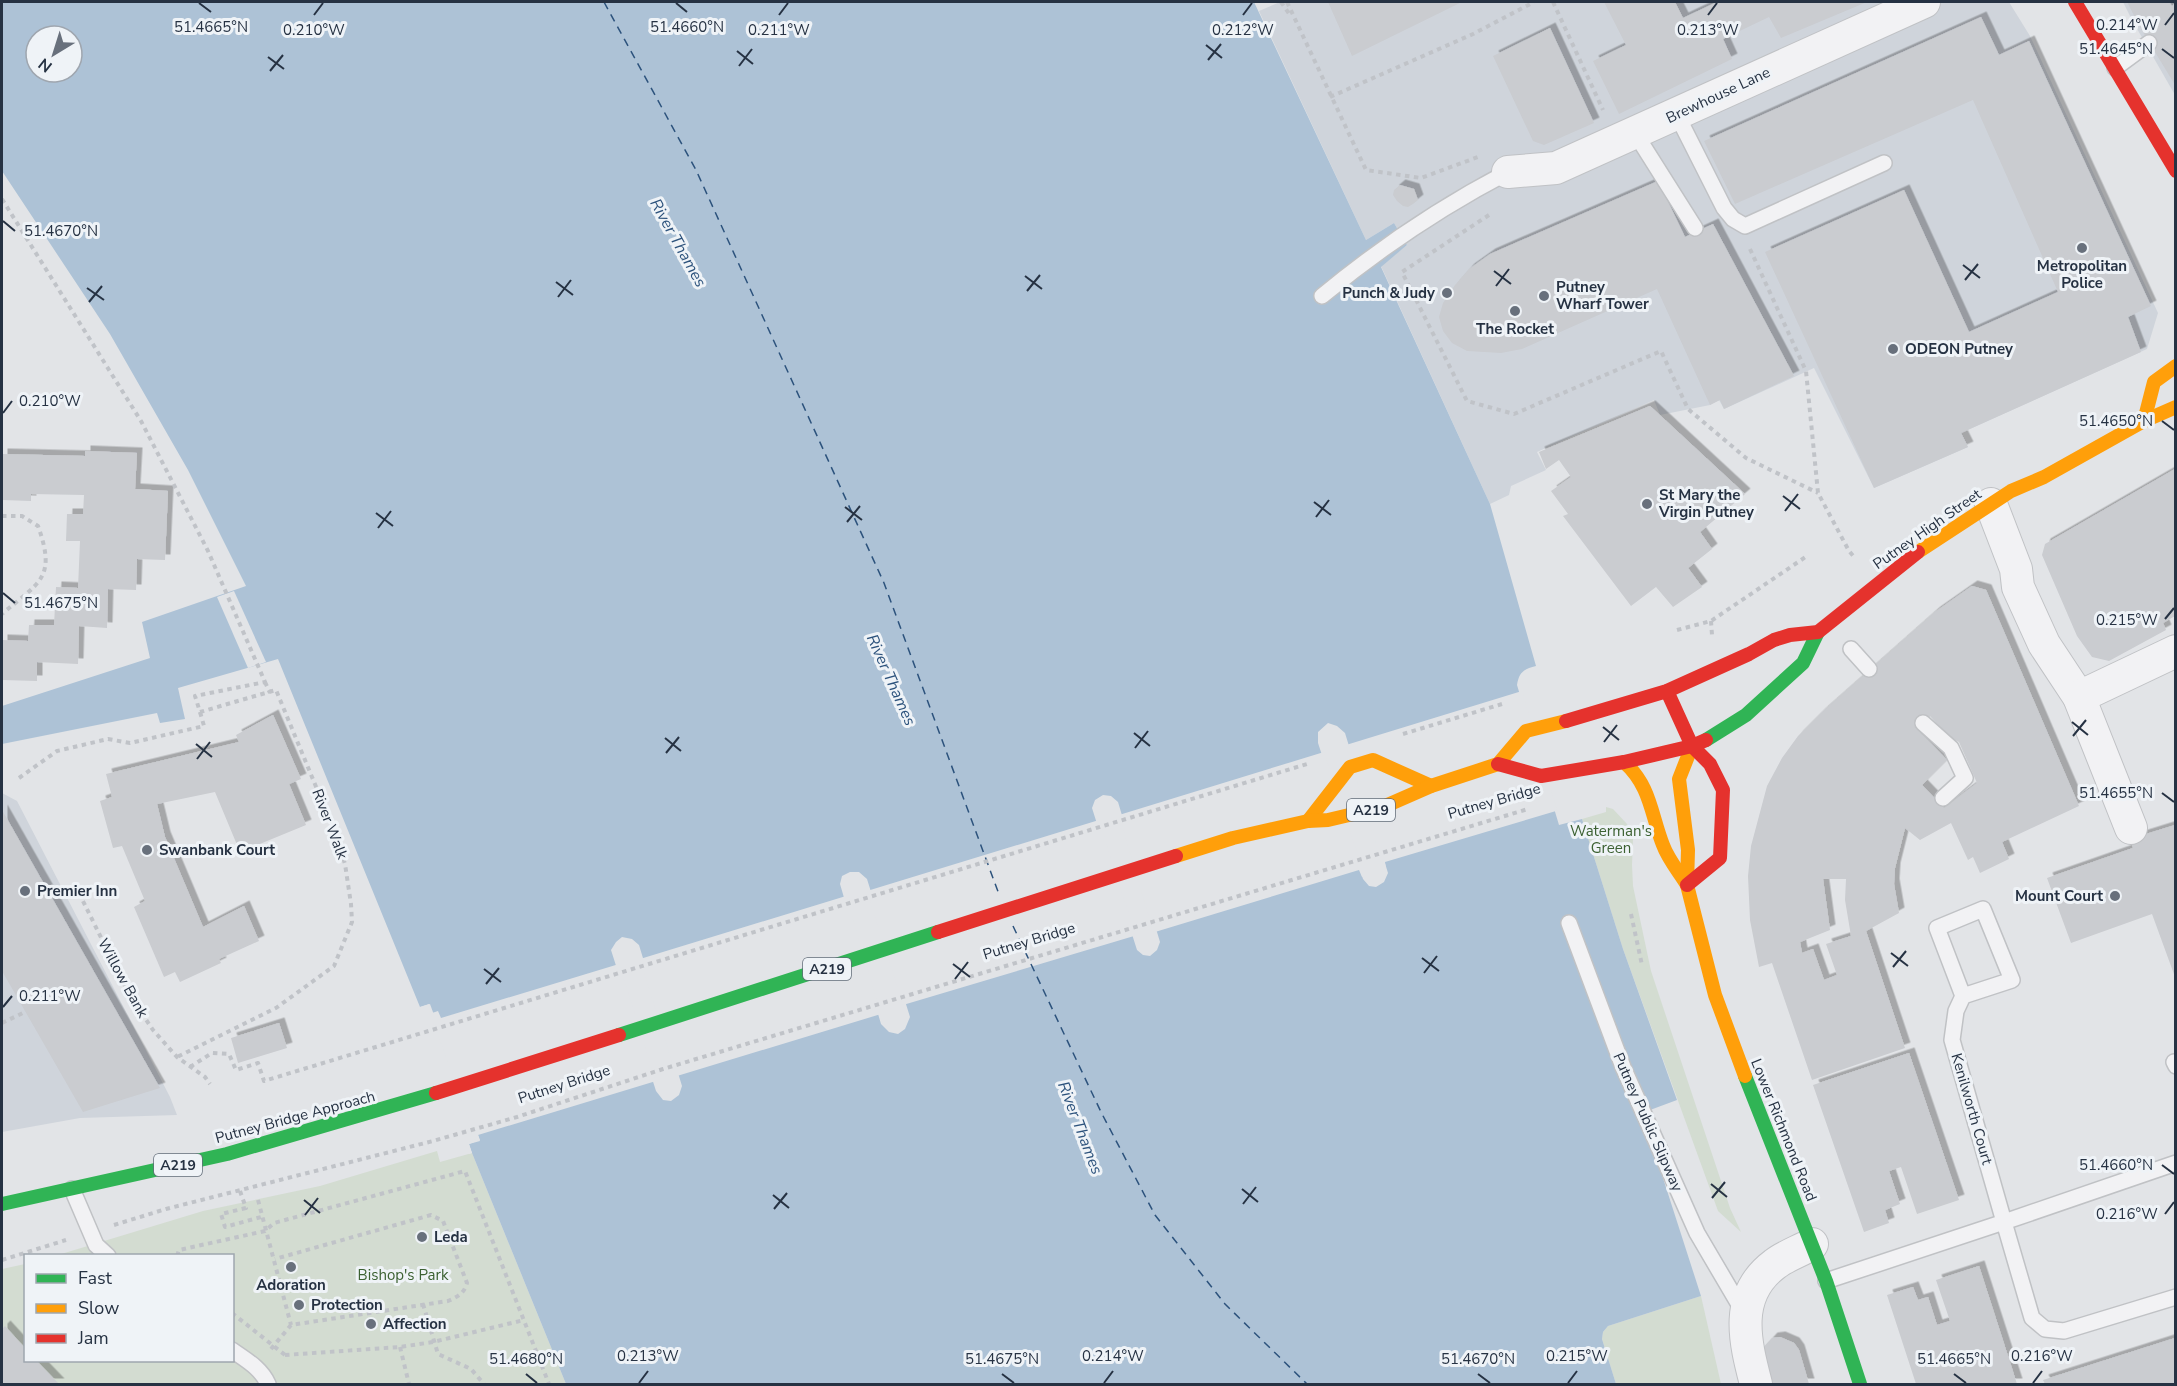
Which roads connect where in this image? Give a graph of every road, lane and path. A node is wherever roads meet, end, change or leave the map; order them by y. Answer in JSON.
{"nodes":[{"id":1,"x":1281,"y":2,"type":"edge"},
{"id":2,"x":1287,"y":2,"type":"edge"},
{"id":3,"x":1534,"y":2,"type":"edge"},
{"id":4,"x":1553,"y":2,"type":"edge"},
{"id":5,"x":1924,"y":2,"type":"edge"},
{"id":6,"x":2075,"y":2,"type":"edge"},
{"id":7,"x":1294,"y":21,"type":"junction"},
{"id":8,"x":2150,"y":43,"type":"dead end"},
{"id":9,"x":2115,"y":68,"type":"junction"},
{"id":10,"x":1330,"y":97,"type":"junction"},
{"id":11,"x":1677,"y":115,"type":"junction"},
{"id":12,"x":1627,"y":137,"type":"junction"},
{"id":13,"x":1884,"y":163,"type":"dead end"},
{"id":14,"x":2175,"y":171,"type":"edge"},
{"id":15,"x":1508,"y":172,"type":"junction"},
{"id":16,"x":2,"y":199,"type":"edge"},
{"id":17,"x":1490,"y":214,"type":"dead end"},
{"id":18,"x":1745,"y":226,"type":"junction"},
{"id":19,"x":1695,"y":228,"type":"dead end"},
{"id":20,"x":1322,"y":296,"type":"dead end"},
{"id":21,"x":2175,"y":366,"type":"edge"},
{"id":22,"x":2175,"y":407,"type":"edge"},
{"id":23,"x":2144,"y":421,"type":"junction"},
{"id":24,"x":1818,"y":493,"type":"junction"},
{"id":25,"x":1991,"y":504,"type":"junction"},
{"id":26,"x":2,"y":516,"type":"edge"},
{"id":27,"x":1849,"y":551,"type":"dead end"},
{"id":28,"x":1808,"y":556,"type":"dead end"},
{"id":29,"x":2,"y":614,"type":"edge"},
{"id":30,"x":1677,"y":630,"type":"dead end"},
{"id":31,"x":1818,"y":632,"type":"junction"},
{"id":32,"x":1851,"y":649,"type":"dead end"},
{"id":33,"x":2175,"y":651,"type":"edge"},
{"id":34,"x":1869,"y":669,"type":"dead end"},
{"id":35,"x":265,"y":682,"type":"junction"},
{"id":36,"x":1667,"y":691,"type":"junction"},
{"id":37,"x":270,"y":693,"type":"junction"},
{"id":38,"x":2079,"y":697,"type":"junction"},
{"id":39,"x":1512,"y":701,"type":"dead end"},
{"id":40,"x":200,"y":712,"type":"junction"},
{"id":41,"x":1923,"y":723,"type":"dead end"},
{"id":42,"x":1403,"y":735,"type":"dead end"},
{"id":43,"x":1692,"y":747,"type":"junction"},
{"id":44,"x":1313,"y":762,"type":"dead end"},
{"id":45,"x":1624,"y":762,"type":"junction"},
{"id":46,"x":1498,"y":764,"type":"junction"},
{"id":47,"x":19,"y":778,"type":"dead end"},
{"id":48,"x":1431,"y":786,"type":"junction"},
{"id":49,"x":1943,"y":798,"type":"dead end"},
{"id":50,"x":1532,"y":807,"type":"dead end"},
{"id":51,"x":1308,"y":821,"type":"junction"},
{"id":52,"x":2131,"y":828,"type":"dead end"},
{"id":53,"x":1687,"y":885,"type":"junction"},
{"id":54,"x":79,"y":893,"type":"dead end"},
{"id":55,"x":1631,"y":914,"type":"dead end"},
{"id":56,"x":1569,"y":922,"type":"dead end"},
{"id":57,"x":1642,"y":965,"type":"dead end"},
{"id":58,"x":1963,"y":996,"type":"junction"},
{"id":59,"x":25,"y":1012,"type":"dead end"},
{"id":60,"x":2,"y":1023,"type":"edge"},
{"id":61,"x":177,"y":1057,"type":"junction"},
{"id":62,"x":190,"y":1067,"type":"junction"},
{"id":63,"x":210,"y":1084,"type":"dead end"},
{"id":64,"x":420,"y":1098,"type":"joint"},
{"id":65,"x":2175,"y":1162,"type":"edge"},
{"id":66,"x":72,"y":1189,"type":"junction"},
{"id":67,"x":258,"y":1200,"type":"dead end"},
{"id":68,"x":2,"y":1204,"type":"edge"},
{"id":69,"x":246,"y":1208,"type":"dead end"},
{"id":70,"x":261,"y":1217,"type":"junction"},
{"id":71,"x":2004,"y":1222,"type":"junction"},
{"id":72,"x":265,"y":1231,"type":"junction"},
{"id":73,"x":91,"y":1233,"type":"junction"},
{"id":74,"x":1812,"y":1244,"type":"junction"},
{"id":75,"x":106,"y":1254,"type":"edge"},
{"id":76,"x":178,"y":1254,"type":"edge"},
{"id":77,"x":274,"y":1259,"type":"junction"},
{"id":78,"x":2,"y":1260,"type":"edge"},
{"id":79,"x":1826,"y":1281,"type":"junction"},
{"id":80,"x":2175,"y":1297,"type":"edge"},
{"id":81,"x":423,"y":1304,"type":"junction"},
{"id":82,"x":1744,"y":1313,"type":"junction"},
{"id":83,"x":234,"y":1315,"type":"edge"},
{"id":84,"x":524,"y":1320,"type":"junction"},
{"id":85,"x":291,"y":1325,"type":"junction"},
{"id":86,"x":433,"y":1342,"type":"junction"},
{"id":87,"x":274,"y":1345,"type":"junction"},
{"id":88,"x":400,"y":1347,"type":"junction"},
{"id":89,"x":234,"y":1351,"type":"edge"},
{"id":90,"x":270,"y":1351,"type":"dead end"},
{"id":91,"x":285,"y":1355,"type":"dead end"},
{"id":92,"x":268,"y":1384,"type":"edge"},
{"id":93,"x":409,"y":1384,"type":"edge"},
{"id":94,"x":484,"y":1384,"type":"edge"},
{"id":95,"x":549,"y":1384,"type":"edge"},
{"id":96,"x":1756,"y":1384,"type":"edge"},
{"id":97,"x":1860,"y":1384,"type":"edge"}],
"edges":[{"from":1,"to":7,"type":"path"},
{"from":2,"to":7,"type":"path"},
{"from":3,"to":10,"type":"path"},
{"from":4,"to":12,"type":"path"},
{"from":5,"to":11,"type":"street","name":"Brewhouse Lane"},
{"from":6,"to":9,"type":"main road"},
{"from":7,"to":10,"type":"path"},
{"from":8,"to":9,"type":"lane"},
{"from":9,"to":14,"type":"main road"},
{"from":10,"to":15,"type":"path"},
{"from":11,"to":12,"type":"street","name":"Brewhouse Lane"},
{"from":11,"to":18,"type":"lane"},
{"from":12,"to":15,"type":"street","name":"Brewhouse Lane"},
{"from":12,"to":19,"type":"lane"},
{"from":13,"to":18,"type":"lane"},
{"from":15,"to":20,"type":"lane"},
{"from":16,"to":35,"type":"path"},
{"from":17,"to":24,"type":"path"},
{"from":18,"to":24,"type":"path"},
{"from":21,"to":23,"type":"main road"},
{"from":22,"to":23,"type":"main road","name":"Putney High Street"},
{"from":23,"to":25,"type":"main road","name":"Putney High Street"},
{"from":24,"to":27,"type":"path"},
{"from":25,"to":31,"type":"main road","name":"Putney High Street"},
{"from":25,"to":38,"type":"street"},
{"from":26,"to":29,"type":"path"},
{"from":28,"to":30,"type":"path"},
{"from":31,"to":36,"type":"main road"},
{"from":31,"to":43,"type":"main road","name":"Putney Bridge"},
{"from":32,"to":34,"type":"lane"},
{"from":33,"to":38,"type":"street"},
{"from":35,"to":37,"type":"path"},
{"from":35,"to":40,"type":"path"},
{"from":36,"to":43,"type":"main road"},
{"from":36,"to":46,"type":"main road"},
{"from":37,"to":40,"type":"path"},
{"from":37,"to":61,"type":"path","name":"River Walk"},
{"from":38,"to":52,"type":"street"},
{"from":39,"to":42,"type":"path"},
{"from":40,"to":47,"type":"path"},
{"from":41,"to":49,"type":"lane"},
{"from":43,"to":45,"type":"main road","name":"Putney Bridge"},
{"from":43,"to":53,"type":"main road","name":"Lower Richmond Road"},
{"from":43,"to":53,"type":"main road"},
{"from":44,"to":62,"type":"path"},
{"from":45,"to":46,"type":"main road","name":"Putney Bridge"},
{"from":45,"to":53,"type":"main road","name":"Lower Richmond Road"},
{"from":46,"to":48,"type":"main road","name":"Putney Bridge","number":"A219"},
{"from":48,"to":51,"type":"main road","name":"Putney Bridge","number":"A219"},
{"from":48,"to":51,"type":"main road"},
{"from":50,"to":73,"type":"path","name":"Putney Bridge"},
{"from":51,"to":64,"type":"main road","name":"Putney Bridge","number":"A219"},
{"from":53,"to":74,"type":"main road","name":"Lower Richmond Road"},
{"from":54,"to":61,"type":"path","name":"Willow Bank"},
{"from":55,"to":57,"type":"path"},
{"from":56,"to":82,"type":"lane","name":"Putney Public Slipway"},
{"from":58,"to":58,"type":"lane"},
{"from":58,"to":71,"type":"lane","name":"Kenilworth Court"},
{"from":59,"to":60,"type":"path"},
{"from":61,"to":62,"type":"path","name":"Willow Bank"},
{"from":62,"to":63,"type":"path","name":"Willow Bank"},
{"from":64,"to":66,"type":"main road","name":"Putney Bridge Approach","number":"A219"},
{"from":65,"to":71,"type":"lane"},
{"from":66,"to":68,"type":"main road","name":"Putney Bridge Approach","number":"A219"},
{"from":66,"to":73,"type":"lane"},
{"from":67,"to":70,"type":"path"},
{"from":69,"to":70,"type":"path"},
{"from":70,"to":72,"type":"path"},
{"from":71,"to":79,"type":"lane"},
{"from":71,"to":80,"type":"lane","name":"Kenilworth Court"},
{"from":72,"to":76,"type":"path"},
{"from":72,"to":77,"type":"path"},
{"from":72,"to":84,"type":"path"},
{"from":73,"to":75,"type":"lane"},
{"from":73,"to":78,"type":"path","name":"Putney Bridge"},
{"from":74,"to":79,"type":"main road","name":"Lower Richmond Road"},
{"from":74,"to":82,"type":"street"},
{"from":77,"to":81,"type":"path"},
{"from":77,"to":85,"type":"path"},
{"from":79,"to":97,"type":"main road","name":"Lower Richmond Road"},
{"from":81,"to":85,"type":"path"},
{"from":81,"to":86,"type":"path"},
{"from":82,"to":96,"type":"street"},
{"from":83,"to":87,"type":"path"},
{"from":84,"to":86,"type":"path"},
{"from":84,"to":95,"type":"path"},
{"from":85,"to":87,"type":"path"},
{"from":86,"to":88,"type":"path"},
{"from":86,"to":94,"type":"path"},
{"from":87,"to":90,"type":"path"},
{"from":88,"to":91,"type":"path"},
{"from":88,"to":93,"type":"path"},
{"from":89,"to":92,"type":"lane"}]}
